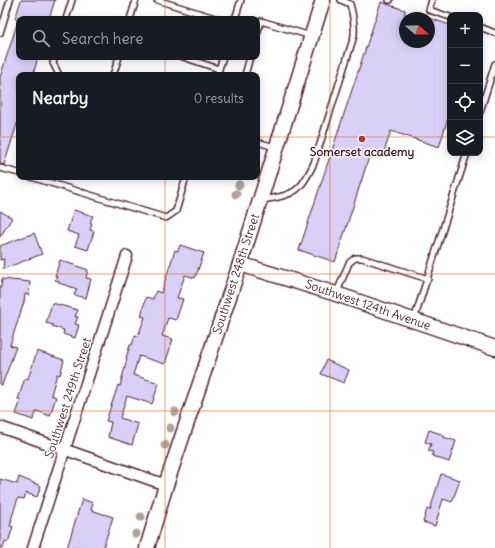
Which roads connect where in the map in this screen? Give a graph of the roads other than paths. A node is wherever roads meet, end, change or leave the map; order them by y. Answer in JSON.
{"nodes":[{"id":1,"x":10,"y":0,"type":"edge"},
{"id":2,"x":72,"y":0,"type":"edge"},
{"id":3,"x":136,"y":0,"type":"edge"},
{"id":4,"x":157,"y":0,"type":"edge"},
{"id":5,"x":241,"y":0,"type":"edge"},
{"id":6,"x":323,"y":0,"type":"edge"},
{"id":7,"x":341,"y":0,"type":"edge"},
{"id":8,"x":432,"y":0,"type":"edge"},
{"id":9,"x":67,"y":16,"type":"edge"},
{"id":10,"x":131,"y":16,"type":"edge"},
{"id":11,"x":208,"y":16,"type":"edge"},
{"id":12,"x":236,"y":16,"type":"edge"},
{"id":13,"x":447,"y":16,"type":"edge"},
{"id":14,"x":260,"y":24,"type":"edge"},
{"id":15,"x":483,"y":29,"type":"edge"},
{"id":16,"x":0,"y":33,"type":"edge"},
{"id":17,"x":495,"y":33,"type":"edge"},
{"id":18,"x":312,"y":36,"type":"junction"},
{"id":19,"x":54,"y":60,"type":"edge"},
{"id":20,"x":117,"y":60,"type":"edge"},
{"id":21,"x":192,"y":60,"type":"edge"},
{"id":22,"x":222,"y":60,"type":"edge"},
{"id":23,"x":249,"y":60,"type":"edge"},
{"id":24,"x":495,"y":64,"type":"edge"},
{"id":25,"x":219,"y":69,"type":"junction"},
{"id":26,"x":58,"y":72,"type":"edge"},
{"id":27,"x":114,"y":72,"type":"edge"},
{"id":28,"x":218,"y":72,"type":"edge"},
{"id":29,"x":246,"y":72,"type":"edge"},
{"id":30,"x":483,"y":102,"type":"edge"},
{"id":31,"x":260,"y":143,"type":"edge"},
{"id":32,"x":277,"y":148,"type":"junction"},
{"id":33,"x":466,"y":156,"type":"edge"},
{"id":34,"x":0,"y":168,"type":"edge"},
{"id":35,"x":16,"y":172,"type":"edge"},
{"id":36,"x":41,"y":180,"type":"edge"},
{"id":37,"x":185,"y":180,"type":"edge"},
{"id":38,"x":260,"y":201,"type":"junction"},
{"id":39,"x":127,"y":256,"type":"dead end"},
{"id":40,"x":240,"y":264,"type":"junction"},
{"id":41,"x":428,"y":279,"type":"junction"},
{"id":42,"x":336,"y":294,"type":"junction"},
{"id":43,"x":413,"y":321,"type":"junction"},
{"id":44,"x":495,"y":348,"type":"edge"},
{"id":45,"x":0,"y":427,"type":"edge"},
{"id":46,"x":65,"y":450,"type":"junction"},
{"id":47,"x":166,"y":485,"type":"junction"},
{"id":48,"x":34,"y":548,"type":"edge"},
{"id":49,"x":146,"y":548,"type":"edge"}],
"edges":[{"from":1,"to":16,"type":"lane"},
{"from":2,"to":9,"type":"lane"},
{"from":3,"to":10,"type":"lane"},
{"from":4,"to":11,"type":"lane"},
{"from":5,"to":12,"type":"lane"},
{"from":6,"to":18,"type":"street","name":"Southwest 248th Street"},
{"from":7,"to":38,"type":"lane"},
{"from":8,"to":13,"type":"lane"},
{"from":14,"to":18,"type":"lane"},
{"from":15,"to":17,"type":"lane"},
{"from":18,"to":32,"type":"street","name":"Southwest 248th Street"},
{"from":19,"to":26,"type":"lane"},
{"from":20,"to":27,"type":"lane"},
{"from":21,"to":25,"type":"lane"},
{"from":22,"to":25,"type":"lane"},
{"from":23,"to":29,"type":"lane"},
{"from":24,"to":30,"type":"lane"},
{"from":25,"to":28,"type":"lane"},
{"from":31,"to":32,"type":"lane"},
{"from":32,"to":38,"type":"street","name":"Southwest 248th Street"},
{"from":33,"to":41,"type":"lane"},
{"from":34,"to":35,"type":"lane"},
{"from":36,"to":37,"type":"lane"},
{"from":38,"to":40,"type":"street","name":"Southwest 248th Street"},
{"from":39,"to":46,"type":"street","name":"Southwest 249th Street"},
{"from":40,"to":42,"type":"street","name":"Southwest 124th Avenue"},
{"from":40,"to":47,"type":"street","name":"Southwest 248th Street"},
{"from":41,"to":42,"type":"lane"},
{"from":41,"to":43,"type":"lane"},
{"from":42,"to":43,"type":"street","name":"Southwest 124th Avenue"},
{"from":43,"to":44,"type":"street","name":"Southwest 124th Avenue"},
{"from":45,"to":46,"type":"street"},
{"from":46,"to":47,"type":"street"},
{"from":46,"to":48,"type":"street","name":"Southwest 249th Street"},
{"from":47,"to":49,"type":"street","name":"Southwest 248th Street"}]}
